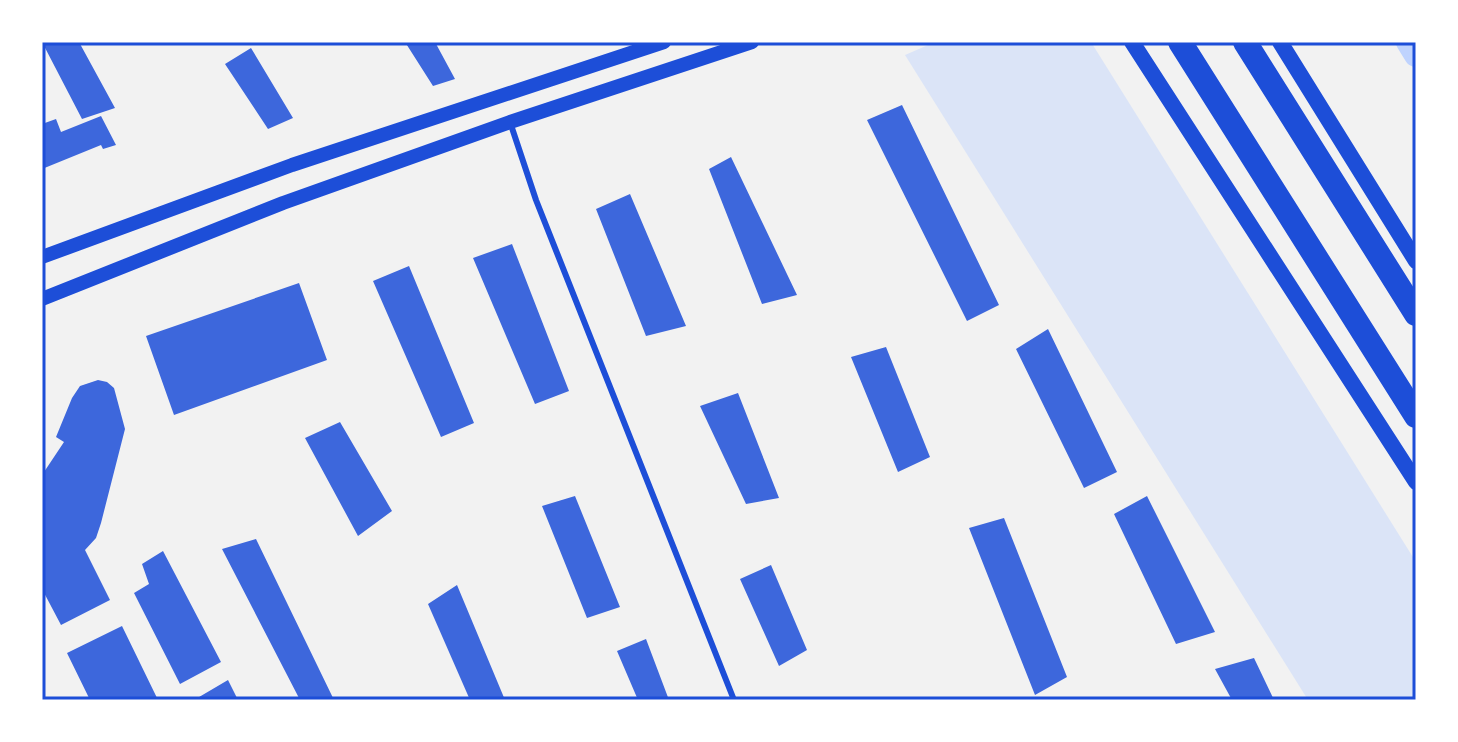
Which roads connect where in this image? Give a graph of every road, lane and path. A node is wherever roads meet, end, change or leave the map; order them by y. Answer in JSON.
{"nodes":[{"id":1,"x":664,"y":42,"type":"edge"},
{"id":2,"x":752,"y":42,"type":"edge"},
{"id":3,"x":1132,"y":42,"type":"edge"},
{"id":4,"x":1180,"y":42,"type":"edge"},
{"id":5,"x":1245,"y":42,"type":"edge"},
{"id":6,"x":1280,"y":42,"type":"edge"},
{"id":7,"x":510,"y":122,"type":"junction"},
{"id":8,"x":42,"y":257,"type":"edge"},
{"id":9,"x":1416,"y":261,"type":"edge"},
{"id":10,"x":42,"y":299,"type":"edge"},
{"id":11,"x":1416,"y":314,"type":"edge"},
{"id":12,"x":1416,"y":416,"type":"edge"},
{"id":13,"x":1416,"y":482,"type":"edge"},
{"id":14,"x":734,"y":700,"type":"edge"}],
"edges":[{"from":1,"to":8,"type":"street"},
{"from":2,"to":7,"type":"street"},
{"from":3,"to":13,"type":"main road"},
{"from":4,"to":12,"type":"highway"},
{"from":5,"to":11,"type":"highway"},
{"from":6,"to":9,"type":"main road"},
{"from":7,"to":10,"type":"street"},
{"from":7,"to":14,"type":"lane"}]}
